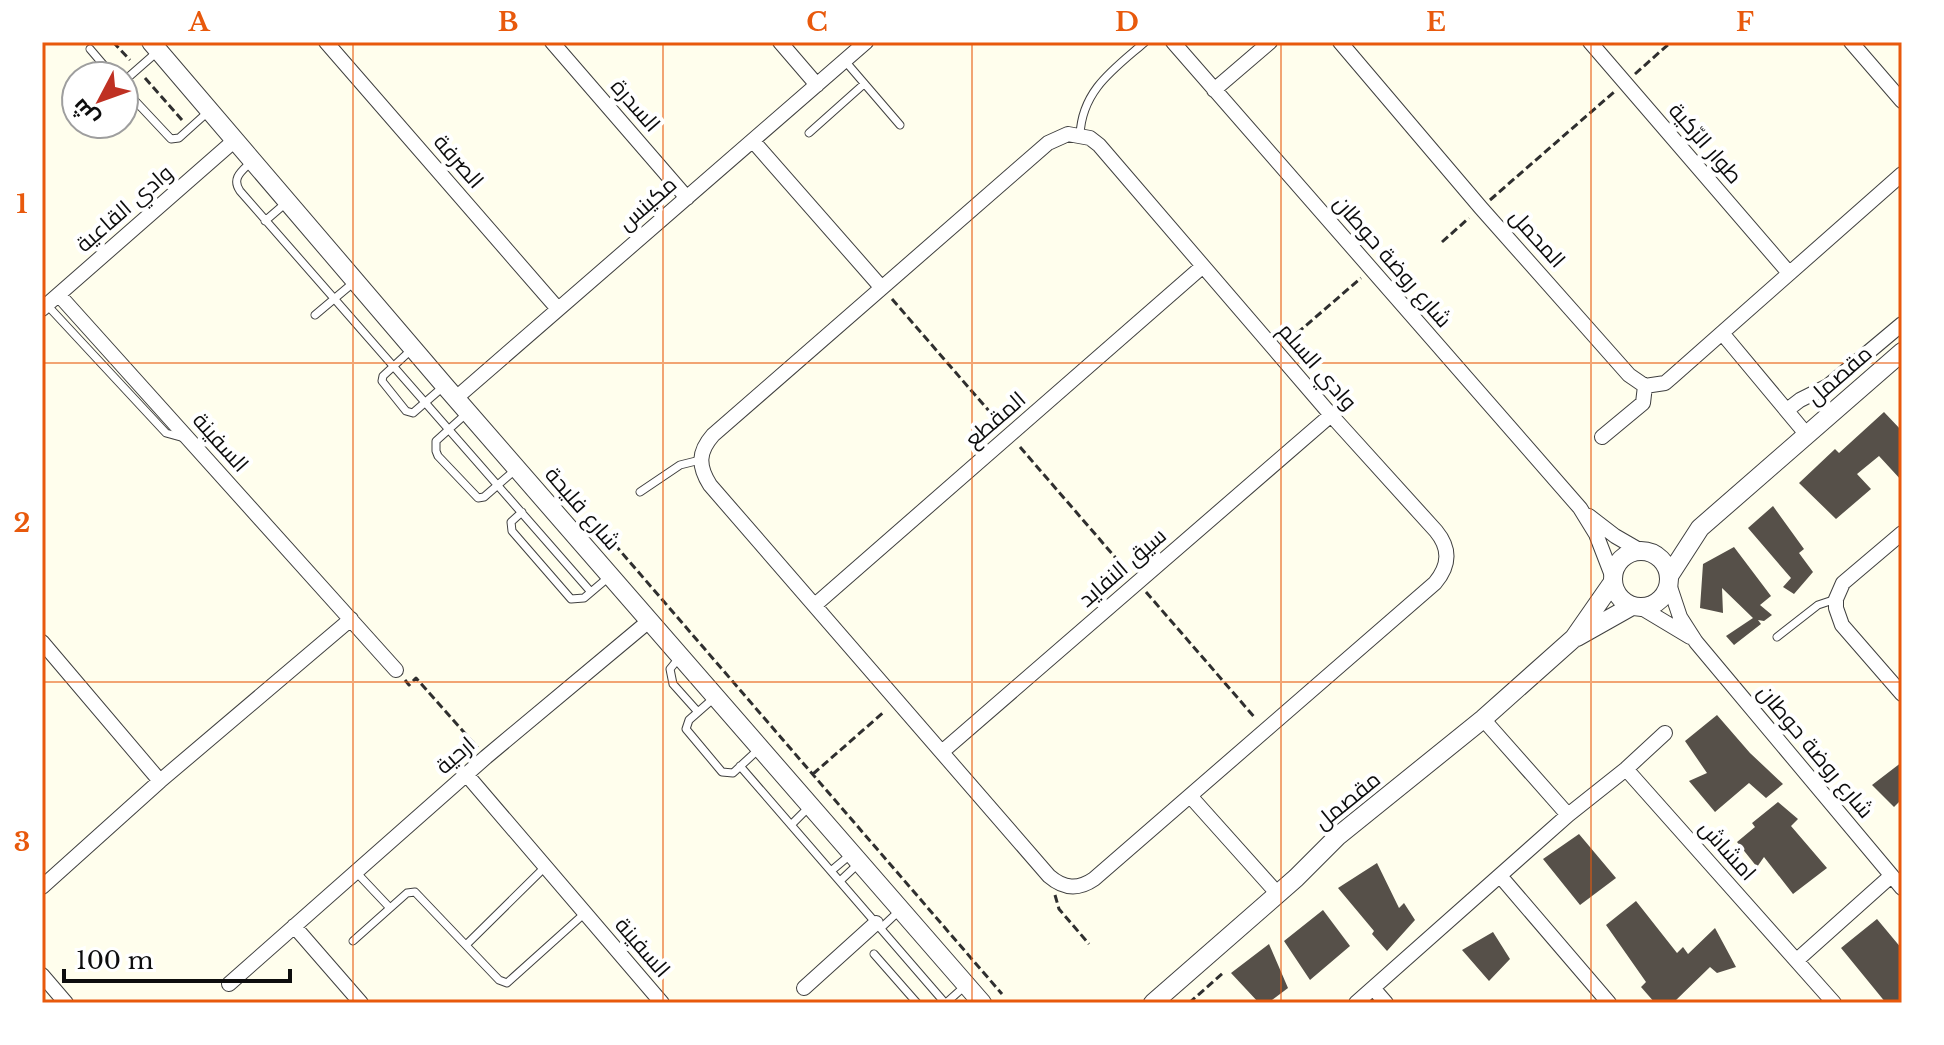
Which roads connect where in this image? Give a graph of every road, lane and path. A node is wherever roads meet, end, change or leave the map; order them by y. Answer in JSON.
{"nodes":[{"id":1,"x":113,"y":42,"type":"edge"},
{"id":2,"x":326,"y":42,"type":"edge"},
{"id":3,"x":552,"y":42,"type":"edge"},
{"id":4,"x":780,"y":42,"type":"edge"},
{"id":5,"x":866,"y":42,"type":"edge"},
{"id":6,"x":1145,"y":42,"type":"edge"},
{"id":7,"x":1173,"y":42,"type":"edge"},
{"id":8,"x":1270,"y":42,"type":"edge"},
{"id":9,"x":1340,"y":42,"type":"edge"},
{"id":10,"x":1590,"y":42,"type":"edge"},
{"id":11,"x":1671,"y":42,"type":"edge"},
{"id":12,"x":1851,"y":42,"type":"edge"},
{"id":13,"x":155,"y":46,"type":"edge"},
{"id":14,"x":90,"y":49,"type":"dead end"},
{"id":15,"x":99,"y":60,"type":"edge"},
{"id":16,"x":129,"y":60,"type":"edge"},
{"id":17,"x":845,"y":61,"type":"junction"},
{"id":18,"x":140,"y":65,"type":"edge"},
{"id":19,"x":140,"y":72,"type":"edge"},
{"id":20,"x":1625,"y":82,"type":"junction"},
{"id":21,"x":864,"y":84,"type":"junction"},
{"id":22,"x":817,"y":85,"type":"junction"},
{"id":23,"x":1214,"y":90,"type":"junction"},
{"id":24,"x":1902,"y":101,"type":"edge"},
{"id":25,"x":140,"y":107,"type":"edge"},
{"id":26,"x":210,"y":111,"type":"junction"},
{"id":27,"x":900,"y":125,"type":"dead end"},
{"id":28,"x":190,"y":129,"type":"junction"},
{"id":29,"x":809,"y":133,"type":"dead end"},
{"id":30,"x":1080,"y":135,"type":"junction"},
{"id":31,"x":235,"y":140,"type":"junction"},
{"id":32,"x":753,"y":141,"type":"junction"},
{"id":33,"x":252,"y":161,"type":"junction"},
{"id":34,"x":1902,"y":174,"type":"edge"},
{"id":35,"x":687,"y":198,"type":"junction"},
{"id":36,"x":287,"y":202,"type":"junction"},
{"id":37,"x":1481,"y":208,"type":"junction"},
{"id":38,"x":265,"y":221,"type":"junction"},
{"id":39,"x":1442,"y":242,"type":"dead end"},
{"id":40,"x":1203,"y":266,"type":"junction"},
{"id":41,"x":1371,"y":270,"type":"junction"},
{"id":42,"x":1789,"y":273,"type":"junction"},
{"id":43,"x":355,"y":281,"type":"junction"},
{"id":44,"x":881,"y":287,"type":"junction"},
{"id":45,"x":59,"y":295,"type":"junction"},
{"id":46,"x":335,"y":299,"type":"junction"},
{"id":47,"x":44,"y":307,"type":"edge"},
{"id":48,"x":558,"y":309,"type":"junction"},
{"id":49,"x":315,"y":315,"type":"dead end"},
{"id":50,"x":1902,"y":324,"type":"edge"},
{"id":51,"x":1722,"y":333,"type":"junction"},
{"id":52,"x":413,"y":349,"type":"junction"},
{"id":53,"x":1276,"y":351,"type":"junction"},
{"id":54,"x":1902,"y":352,"type":"edge"},
{"id":55,"x":394,"y":366,"type":"junction"},
{"id":56,"x":1645,"y":386,"type":"junction"},
{"id":57,"x":456,"y":399,"type":"junction"},
{"id":58,"x":426,"y":402,"type":"junction"},
{"id":59,"x":1787,"y":410,"type":"junction"},
{"id":60,"x":1331,"y":415,"type":"junction"},
{"id":61,"x":449,"y":429,"type":"junction"},
{"id":62,"x":1010,"y":435,"type":"junction"},
{"id":63,"x":1807,"y":435,"type":"junction"},
{"id":64,"x":1602,"y":437,"type":"dead end"},
{"id":65,"x":187,"y":438,"type":"junction"},
{"id":66,"x":700,"y":460,"type":"junction"},
{"id":67,"x":517,"y":468,"type":"junction"},
{"id":68,"x":498,"y":485,"type":"junction"},
{"id":69,"x":640,"y":492,"type":"dead end"},
{"id":70,"x":1580,"y":508,"type":"junction"},
{"id":71,"x":522,"y":512,"type":"junction"},
{"id":72,"x":591,"y":517,"type":"dead end"},
{"id":73,"x":1700,"y":528,"type":"junction"},
{"id":74,"x":1902,"y":533,"type":"edge"},
{"id":75,"x":1645,"y":551,"type":"junction"},
{"id":76,"x":610,"y":576,"type":"junction"},
{"id":77,"x":1613,"y":580,"type":"junction"},
{"id":78,"x":1669,"y":580,"type":"junction"},
{"id":79,"x":1137,"y":583,"type":"junction"},
{"id":80,"x":591,"y":592,"type":"junction"},
{"id":81,"x":1836,"y":599,"type":"junction"},
{"id":82,"x":815,"y":605,"type":"junction"},
{"id":83,"x":1636,"y":607,"type":"junction"},
{"id":84,"x":351,"y":619,"type":"junction"},
{"id":85,"x":649,"y":621,"type":"junction"},
{"id":86,"x":1777,"y":637,"type":"dead end"},
{"id":87,"x":1574,"y":638,"type":"junction"},
{"id":88,"x":42,"y":642,"type":"edge"},
{"id":89,"x":1696,"y":642,"type":"junction"},
{"id":90,"x":680,"y":656,"type":"junction"},
{"id":91,"x":396,"y":670,"type":"joint"},
{"id":92,"x":1902,"y":694,"type":"edge"},
{"id":93,"x":715,"y":697,"type":"junction"},
{"id":94,"x":898,"y":700,"type":"junction"},
{"id":95,"x":698,"y":712,"type":"junction"},
{"id":96,"x":1483,"y":719,"type":"junction"},
{"id":97,"x":1266,"y":731,"type":"junction"},
{"id":98,"x":1665,"y":733,"type":"dead end"},
{"id":99,"x":760,"y":748,"type":"junction"},
{"id":100,"x":943,"y":751,"type":"junction"},
{"id":101,"x":486,"y":757,"type":"junction"},
{"id":102,"x":740,"y":766,"type":"junction"},
{"id":103,"x":1626,"y":769,"type":"junction"},
{"id":104,"x":466,"y":774,"type":"junction"},
{"id":105,"x":813,"y":774,"type":"junction"},
{"id":106,"x":160,"y":781,"type":"junction"},
{"id":107,"x":1191,"y":797,"type":"junction"},
{"id":108,"x":811,"y":806,"type":"junction"},
{"id":109,"x":1568,"y":815,"type":"junction"},
{"id":110,"x":791,"y":825,"type":"junction"},
{"id":111,"x":856,"y":858,"type":"junction"},
{"id":112,"x":545,"y":867,"type":"junction"},
{"id":113,"x":831,"y":871,"type":"junction"},
{"id":114,"x":356,"y":872,"type":"junction"},
{"id":115,"x":1891,"y":876,"type":"junction"},
{"id":116,"x":1501,"y":877,"type":"junction"},
{"id":117,"x":840,"y":881,"type":"junction"},
{"id":118,"x":1057,"y":883,"type":"junction"},
{"id":119,"x":42,"y":887,"type":"edge"},
{"id":120,"x":1902,"y":888,"type":"edge"},
{"id":121,"x":1277,"y":893,"type":"junction"},
{"id":122,"x":390,"y":908,"type":"junction"},
{"id":123,"x":901,"y":910,"type":"junction"},
{"id":124,"x":585,"y":913,"type":"junction"},
{"id":125,"x":294,"y":926,"type":"junction"},
{"id":126,"x":878,"y":926,"type":"junction"},
{"id":127,"x":353,"y":941,"type":"dead end"},
{"id":128,"x":1089,"y":944,"type":"dead end"},
{"id":129,"x":466,"y":945,"type":"junction"},
{"id":130,"x":874,"y":954,"type":"dead end"},
{"id":131,"x":1797,"y":960,"type":"junction"},
{"id":132,"x":1223,"y":973,"type":"dead end"},
{"id":133,"x":42,"y":975,"type":"edge"},
{"id":134,"x":229,"y":984,"type":"dead end"},
{"id":135,"x":966,"y":985,"type":"junction"},
{"id":136,"x":804,"y":988,"type":"dead end"},
{"id":137,"x":1373,"y":988,"type":"junction"},
{"id":138,"x":1002,"y":994,"type":"dead end"},
{"id":139,"x":66,"y":1003,"type":"edge"},
{"id":140,"x":361,"y":1003,"type":"edge"},
{"id":141,"x":662,"y":1003,"type":"edge"},
{"id":142,"x":917,"y":1003,"type":"edge"},
{"id":143,"x":946,"y":1003,"type":"edge"},
{"id":144,"x":982,"y":1003,"type":"edge"},
{"id":145,"x":1153,"y":1003,"type":"edge"},
{"id":146,"x":1189,"y":1003,"type":"edge"},
{"id":147,"x":1356,"y":1003,"type":"edge"},
{"id":148,"x":1386,"y":1003,"type":"edge"},
{"id":149,"x":1609,"y":1003,"type":"edge"},
{"id":150,"x":1834,"y":1003,"type":"edge"}],
"edges":[{"from":1,"to":16,"type":"path"},
{"from":2,"to":48,"type":"street","name":"الصرفة"},
{"from":3,"to":35,"type":"street","name":"السدرة"},
{"from":4,"to":22,"type":"street"},
{"from":5,"to":17,"type":"street","name":"مكينس"},
{"from":6,"to":30,"type":"lane"},
{"from":7,"to":23,"type":"street","name":"شارع روضة حوطان"},
{"from":8,"to":23,"type":"street"},
{"from":9,"to":37,"type":"street","name":"المحمل"},
{"from":10,"to":20,"type":"street","name":"طوار الرّكية"},
{"from":11,"to":20,"type":"path"},
{"from":12,"to":24,"type":"street"},
{"from":13,"to":18,"type":"lane"},
{"from":13,"to":26,"type":"street","name":"شارع فليحة"},
{"from":14,"to":15,"type":"lane"},
{"from":17,"to":21,"type":"lane"},
{"from":17,"to":22,"type":"street","name":"مكينس"},
{"from":19,"to":28,"type":"path"},
{"from":20,"to":37,"type":"path"},
{"from":20,"to":42,"type":"street","name":"طوار الرّكية"},
{"from":21,"to":27,"type":"lane"},
{"from":21,"to":29,"type":"lane"},
{"from":22,"to":32,"type":"street","name":"مكينس"},
{"from":23,"to":41,"type":"street","name":"شارع روضة حوطان"},
{"from":25,"to":28,"type":"lane"},
{"from":26,"to":28,"type":"lane"},
{"from":26,"to":31,"type":"street","name":"شارع فليحة"},
{"from":30,"to":40,"type":"street","name":"وادي السلم"},
{"from":30,"to":44,"type":"street"},
{"from":31,"to":33,"type":"street","name":"شارع فليحة"},
{"from":31,"to":45,"type":"street","name":"وادي القاعية"},
{"from":32,"to":35,"type":"street","name":"مكينس"},
{"from":32,"to":44,"type":"street"},
{"from":33,"to":36,"type":"street","name":"شارع فليحة"},
{"from":33,"to":38,"type":"lane"},
{"from":34,"to":42,"type":"street"},
{"from":35,"to":48,"type":"street","name":"مكينس"},
{"from":36,"to":38,"type":"lane"},
{"from":36,"to":43,"type":"street","name":"شارع فليحة"},
{"from":37,"to":39,"type":"path"},
{"from":37,"to":56,"type":"street","name":"المحمل"},
{"from":38,"to":46,"type":"lane"},
{"from":40,"to":53,"type":"street","name":"وادي السلم"},
{"from":40,"to":62,"type":"street","name":"المقطع"},
{"from":41,"to":53,"type":"path"},
{"from":41,"to":70,"type":"street","name":"شارع روضة حوطان"},
{"from":42,"to":51,"type":"street"},
{"from":43,"to":46,"type":"lane"},
{"from":43,"to":52,"type":"street","name":"شارع فليحة"},
{"from":44,"to":62,"type":"path"},
{"from":44,"to":66,"type":"street"},
{"from":45,"to":47,"type":"street","name":"وادي القاعية"},
{"from":45,"to":65,"type":"street","name":"السفينة"},
{"from":46,"to":49,"type":"lane"},
{"from":46,"to":55,"type":"lane"},
{"from":47,"to":65,"type":"lane"},
{"from":48,"to":57,"type":"street","name":"مكينس"},
{"from":50,"to":59,"type":"street"},
{"from":51,"to":56,"type":"street"},
{"from":51,"to":59,"type":"street"},
{"from":52,"to":55,"type":"lane"},
{"from":52,"to":57,"type":"street","name":"شارع فليحة"},
{"from":53,"to":60,"type":"street","name":"وادي السلم"},
{"from":54,"to":63,"type":"street","name":"مقصمل"},
{"from":55,"to":58,"type":"lane"},
{"from":55,"to":58,"type":"lane"},
{"from":56,"to":64,"type":"street"},
{"from":57,"to":58,"type":"lane"},
{"from":57,"to":61,"type":"lane"},
{"from":57,"to":67,"type":"street","name":"شارع فليحة"},
{"from":58,"to":61,"type":"lane"},
{"from":59,"to":63,"type":"street"},
{"from":60,"to":79,"type":"street","name":"سيق النفايد"},
{"from":60,"to":97,"type":"street","name":"وادي السلم"},
{"from":61,"to":68,"type":"lane"},
{"from":61,"to":68,"type":"lane"},
{"from":62,"to":79,"type":"path"},
{"from":62,"to":82,"type":"street","name":"المقطع"},
{"from":63,"to":73,"type":"street","name":"مقصمل"},
{"from":65,"to":84,"type":"street","name":"السفينة"},
{"from":66,"to":69,"type":"lane"},
{"from":66,"to":82,"type":"street"},
{"from":67,"to":68,"type":"lane"},
{"from":67,"to":76,"type":"street","name":"شارع فليحة"},
{"from":68,"to":71,"type":"lane"},
{"from":70,"to":75,"type":"street","name":"شارع روضة حوطان"},
{"from":70,"to":77,"type":"street","name":"شارع روضة حوطان"},
{"from":71,"to":80,"type":"lane"},
{"from":71,"to":80,"type":"lane"},
{"from":72,"to":105,"type":"path"},
{"from":73,"to":75,"type":"street","name":"مقصمل"},
{"from":73,"to":78,"type":"street","name":"مقصمل"},
{"from":74,"to":81,"type":"street"},
{"from":75,"to":77,"type":"street"},
{"from":75,"to":78,"type":"street"},
{"from":76,"to":80,"type":"lane"},
{"from":76,"to":85,"type":"street","name":"شارع فليحة"},
{"from":77,"to":83,"type":"street"},
{"from":77,"to":87,"type":"street","name":"مقصمل"},
{"from":78,"to":83,"type":"street"},
{"from":78,"to":89,"type":"street","name":"شارع روضة حوطان"},
{"from":79,"to":97,"type":"path"},
{"from":79,"to":100,"type":"street","name":"سيق النفايد"},
{"from":81,"to":86,"type":"lane"},
{"from":81,"to":92,"type":"street"},
{"from":82,"to":94,"type":"street"},
{"from":83,"to":87,"type":"street","name":"مقصمل"},
{"from":83,"to":89,"type":"street","name":"شارع روضة حوطان"},
{"from":84,"to":91,"type":"street","name":"السفينة"},
{"from":84,"to":106,"type":"street"},
{"from":85,"to":90,"type":"street","name":"شارع فليحة"},
{"from":85,"to":101,"type":"street","name":"ارحية"},
{"from":87,"to":96,"type":"street","name":"مقصمل"},
{"from":88,"to":106,"type":"street"},
{"from":89,"to":115,"type":"street","name":"شارع روضة حوطان"},
{"from":90,"to":93,"type":"street","name":"شارع فليحة"},
{"from":90,"to":95,"type":"lane"},
{"from":91,"to":101,"type":"path"},
{"from":93,"to":95,"type":"lane"},
{"from":93,"to":99,"type":"street","name":"شارع فليحة"},
{"from":94,"to":100,"type":"street"},
{"from":94,"to":105,"type":"path"},
{"from":95,"to":102,"type":"lane"},
{"from":96,"to":109,"type":"street"},
{"from":96,"to":121,"type":"street","name":"مقصمل"},
{"from":97,"to":107,"type":"street","name":"وادي السلم"},
{"from":98,"to":103,"type":"street"},
{"from":99,"to":102,"type":"lane"},
{"from":99,"to":108,"type":"street","name":"شارع فليحة"},
{"from":100,"to":118,"type":"street"},
{"from":101,"to":104,"type":"street","name":"ارحية"},
{"from":102,"to":110,"type":"lane"},
{"from":103,"to":109,"type":"street"},
{"from":103,"to":131,"type":"street","name":"امشاش"},
{"from":104,"to":112,"type":"street","name":"السفينة"},
{"from":104,"to":114,"type":"street","name":"ارحية"},
{"from":105,"to":138,"type":"path"},
{"from":106,"to":119,"type":"street"},
{"from":107,"to":118,"type":"street","name":"وادي السلم"},
{"from":107,"to":121,"type":"street"},
{"from":108,"to":110,"type":"lane"},
{"from":108,"to":111,"type":"street","name":"شارع فليحة"},
{"from":109,"to":116,"type":"street"},
{"from":110,"to":113,"type":"lane"},
{"from":111,"to":113,"type":"lane"},
{"from":111,"to":117,"type":"lane"},
{"from":111,"to":123,"type":"street","name":"شارع فليحة"},
{"from":112,"to":124,"type":"street","name":"السفينة"},
{"from":112,"to":129,"type":"lane"},
{"from":113,"to":117,"type":"lane"},
{"from":114,"to":122,"type":"lane"},
{"from":114,"to":125,"type":"street","name":"ارحية"},
{"from":115,"to":120,"type":"street","name":"شارع روضة حوطان"},
{"from":115,"to":131,"type":"street"},
{"from":116,"to":137,"type":"street"},
{"from":116,"to":149,"type":"street"},
{"from":117,"to":126,"type":"lane"},
{"from":118,"to":128,"type":"path"},
{"from":121,"to":145,"type":"street","name":"مقصمل"},
{"from":122,"to":127,"type":"lane"},
{"from":122,"to":129,"type":"lane"},
{"from":123,"to":126,"type":"lane"},
{"from":123,"to":135,"type":"street","name":"شارع فليحة"},
{"from":124,"to":129,"type":"lane"},
{"from":124,"to":141,"type":"street","name":"السفينة"},
{"from":125,"to":134,"type":"street","name":"ارحية"},
{"from":125,"to":140,"type":"street"},
{"from":126,"to":136,"type":"street"},
{"from":126,"to":143,"type":"lane"},
{"from":130,"to":142,"type":"lane"},
{"from":131,"to":150,"type":"street","name":"امشاش"},
{"from":132,"to":146,"type":"path"},
{"from":133,"to":139,"type":"street"},
{"from":135,"to":143,"type":"lane"},
{"from":135,"to":144,"type":"street","name":"شارع فليحة"},
{"from":137,"to":147,"type":"street"},
{"from":137,"to":148,"type":"street"}]}
